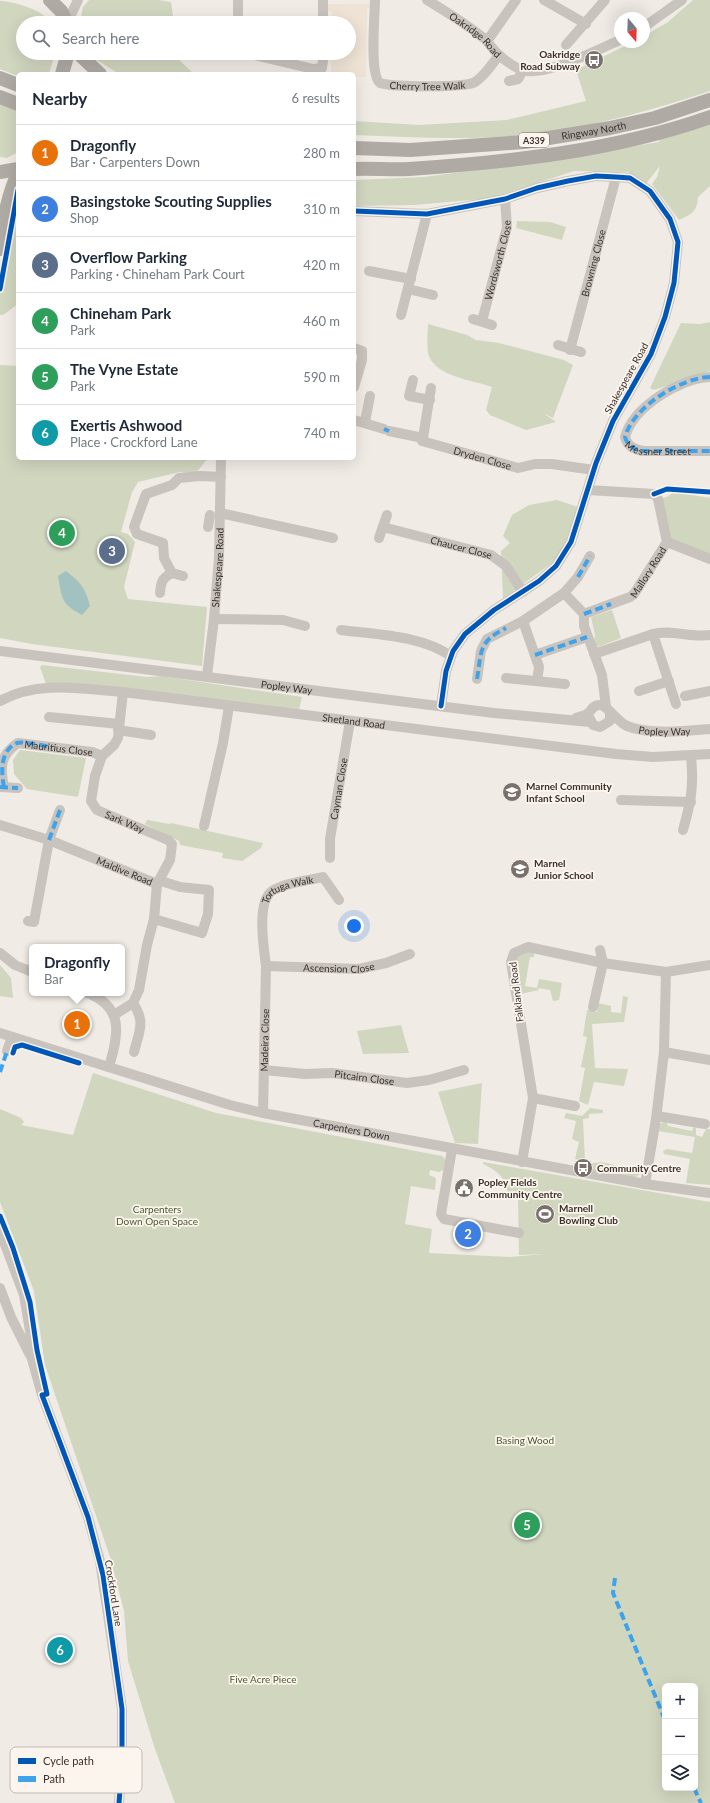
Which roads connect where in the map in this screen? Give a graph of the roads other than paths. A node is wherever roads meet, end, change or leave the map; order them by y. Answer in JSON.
{"nodes":[{"id":1,"x":50,"y":0,"type":"edge"},
{"id":2,"x":78,"y":0,"type":"edge"},
{"id":3,"x":238,"y":0,"type":"edge"},
{"id":4,"x":323,"y":0,"type":"edge"},
{"id":5,"x":375,"y":0,"type":"edge"},
{"id":6,"x":516,"y":0,"type":"edge"},
{"id":7,"x":544,"y":0,"type":"edge"},
{"id":8,"x":606,"y":0,"type":"edge"},
{"id":9,"x":682,"y":0,"type":"edge"},
{"id":10,"x":430,"y":1,"type":"edge"},
{"id":11,"x":64,"y":16,"type":"edge"},
{"id":12,"x":70,"y":16,"type":"edge"},
{"id":13,"x":238,"y":16,"type":"edge"},
{"id":14,"x":323,"y":16,"type":"edge"},
{"id":15,"x":650,"y":23,"type":"edge"},
{"id":16,"x":586,"y":24,"type":"junction"},
{"id":17,"x":487,"y":41,"type":"junction"},
{"id":18,"x":614,"y":43,"type":"edge"},
{"id":19,"x":566,"y":45,"type":"dead end"},
{"id":20,"x":499,"y":55,"type":"junction"},
{"id":21,"x":66,"y":60,"type":"edge"},
{"id":22,"x":85,"y":60,"type":"edge"},
{"id":23,"x":277,"y":60,"type":"edge"},
{"id":24,"x":323,"y":60,"type":"edge"},
{"id":25,"x":523,"y":70,"type":"junction"},
{"id":26,"x":63,"y":72,"type":"edge"},
{"id":27,"x":98,"y":72,"type":"edge"},
{"id":28,"x":0,"y":78,"type":"edge"},
{"id":29,"x":509,"y":81,"type":"dead end"},
{"id":30,"x":16,"y":84,"type":"edge"},
{"id":31,"x":0,"y":97,"type":"edge"},
{"id":32,"x":710,"y":100,"type":"edge"},
{"id":33,"x":16,"y":103,"type":"edge"},
{"id":34,"x":710,"y":117,"type":"edge"},
{"id":35,"x":356,"y":148,"type":"edge"},
{"id":36,"x":16,"y":169,"type":"edge"},
{"id":37,"x":356,"y":169,"type":"edge"},
{"id":38,"x":0,"y":172,"type":"edge"},
{"id":39,"x":616,"y":177,"type":"junction"},
{"id":40,"x":16,"y":178,"type":"edge"},
{"id":41,"x":505,"y":198,"type":"junction"},
{"id":42,"x":356,"y":211,"type":"edge"},
{"id":43,"x":427,"y":214,"type":"junction"},
{"id":44,"x":0,"y":249,"type":"edge"},
{"id":45,"x":369,"y":271,"type":"dead end"},
{"id":46,"x":410,"y":284,"type":"junction"},
{"id":47,"x":433,"y":295,"type":"dead end"},
{"id":48,"x":401,"y":315,"type":"dead end"},
{"id":49,"x":492,"y":325,"type":"dead end"},
{"id":50,"x":558,"y":345,"type":"dead end"},
{"id":51,"x":356,"y":349,"type":"edge"},
{"id":52,"x":570,"y":350,"type":"junction"},
{"id":53,"x":581,"y":352,"type":"dead end"},
{"id":54,"x":358,"y":358,"type":"edge"},
{"id":55,"x":356,"y":372,"type":"edge"},
{"id":56,"x":710,"y":377,"type":"edge"},
{"id":57,"x":413,"y":380,"type":"dead end"},
{"id":58,"x":431,"y":388,"type":"dead end"},
{"id":59,"x":370,"y":396,"type":"dead end"},
{"id":60,"x":430,"y":400,"type":"junction"},
{"id":61,"x":356,"y":420,"type":"edge"},
{"id":62,"x":365,"y":422,"type":"junction"},
{"id":63,"x":423,"y":438,"type":"junction"},
{"id":64,"x":710,"y":452,"type":"edge"},
{"id":65,"x":221,"y":460,"type":"edge"},
{"id":66,"x":594,"y":470,"type":"junction"},
{"id":67,"x":221,"y":477,"type":"junction"},
{"id":68,"x":588,"y":490,"type":"junction"},
{"id":69,"x":220,"y":516,"type":"junction"},
{"id":70,"x":387,"y":516,"type":"dead end"},
{"id":71,"x":209,"y":520,"type":"dead end"},
{"id":72,"x":383,"y":527,"type":"junction"},
{"id":73,"x":379,"y":538,"type":"dead end"},
{"id":74,"x":333,"y":539,"type":"dead end"},
{"id":75,"x":667,"y":542,"type":"junction"},
{"id":76,"x":590,"y":556,"type":"dead end"},
{"id":77,"x":710,"y":559,"type":"edge"},
{"id":78,"x":523,"y":592,"type":"junction"},
{"id":79,"x":160,"y":593,"type":"dead end"},
{"id":80,"x":564,"y":593,"type":"junction"},
{"id":81,"x":584,"y":614,"type":"junction"},
{"id":82,"x":214,"y":619,"type":"junction"},
{"id":83,"x":523,"y":620,"type":"junction"},
{"id":84,"x":305,"y":626,"type":"dead end"},
{"id":85,"x":341,"y":630,"type":"dead end"},
{"id":86,"x":653,"y":634,"type":"junction"},
{"id":87,"x":710,"y":635,"type":"edge"},
{"id":88,"x":587,"y":637,"type":"junction"},
{"id":89,"x":0,"y":650,"type":"edge"},
{"id":90,"x":20,"y":653,"type":"junction"},
{"id":91,"x":594,"y":654,"type":"junction"},
{"id":92,"x":0,"y":655,"type":"edge"},
{"id":93,"x":535,"y":655,"type":"junction"},
{"id":94,"x":451,"y":656,"type":"junction"},
{"id":95,"x":207,"y":676,"type":"junction"},
{"id":96,"x":506,"y":678,"type":"dead end"},
{"id":97,"x":477,"y":679,"type":"dead end"},
{"id":98,"x":538,"y":681,"type":"junction"},
{"id":99,"x":668,"y":681,"type":"junction"},
{"id":100,"x":565,"y":684,"type":"dead end"},
{"id":101,"x":603,"y":686,"type":"junction"},
{"id":102,"x":123,"y":692,"type":"junction"},
{"id":103,"x":640,"y":692,"type":"dead end"},
{"id":104,"x":706,"y":692,"type":"edge"},
{"id":105,"x":685,"y":696,"type":"dead end"},
{"id":106,"x":0,"y":701,"type":"edge"},
{"id":107,"x":676,"y":704,"type":"dead end"},
{"id":108,"x":229,"y":706,"type":"junction"},
{"id":109,"x":441,"y":706,"type":"junction"},
{"id":110,"x":608,"y":710,"type":"junction"},
{"id":111,"x":590,"y":714,"type":"junction"},
{"id":112,"x":48,"y":717,"type":"dead end"},
{"id":113,"x":350,"y":721,"type":"junction"},
{"id":114,"x":620,"y":722,"type":"junction"},
{"id":115,"x":607,"y":724,"type":"junction"},
{"id":116,"x":119,"y":727,"type":"junction"},
{"id":117,"x":710,"y":729,"type":"edge"},
{"id":118,"x":151,"y":735,"type":"dead end"},
{"id":119,"x":105,"y":753,"type":"junction"},
{"id":120,"x":710,"y":754,"type":"edge"},
{"id":121,"x":691,"y":756,"type":"junction"},
{"id":122,"x":2,"y":787,"type":"edge"},
{"id":123,"x":18,"y":788,"type":"dead end"},
{"id":124,"x":621,"y":800,"type":"dead end"},
{"id":125,"x":691,"y":802,"type":"junction"},
{"id":126,"x":60,"y":810,"type":"dead end"},
{"id":127,"x":0,"y":825,"type":"edge"},
{"id":128,"x":205,"y":826,"type":"dead end"},
{"id":129,"x":683,"y":830,"type":"dead end"},
{"id":130,"x":50,"y":840,"type":"junction"},
{"id":131,"x":330,"y":861,"type":"dead end"},
{"id":132,"x":159,"y":882,"type":"junction"},
{"id":133,"x":339,"y":900,"type":"dead end"},
{"id":134,"x":154,"y":919,"type":"junction"},
{"id":135,"x":28,"y":921,"type":"dead end"},
{"id":136,"x":600,"y":950,"type":"dead end"},
{"id":137,"x":0,"y":953,"type":"edge"},
{"id":138,"x":410,"y":955,"type":"dead end"},
{"id":139,"x":603,"y":963,"type":"junction"},
{"id":140,"x":710,"y":965,"type":"edge"},
{"id":141,"x":266,"y":966,"type":"junction"},
{"id":142,"x":29,"y":971,"type":"edge"},
{"id":143,"x":666,"y":972,"type":"junction"},
{"id":144,"x":93,"y":996,"type":"edge"},
{"id":145,"x":133,"y":1003,"type":"junction"},
{"id":146,"x":593,"y":1007,"type":"dead end"},
{"id":147,"x":114,"y":1015,"type":"junction"},
{"id":148,"x":0,"y":1033,"type":"edge"},
{"id":149,"x":12,"y":1037,"type":"junction"},
{"id":150,"x":7,"y":1051,"type":"dead end"},
{"id":151,"x":664,"y":1052,"type":"junction"},
{"id":152,"x":133,"y":1053,"type":"dead end"},
{"id":153,"x":710,"y":1060,"type":"edge"},
{"id":154,"x":109,"y":1067,"type":"junction"},
{"id":155,"x":264,"y":1070,"type":"junction"},
{"id":156,"x":465,"y":1070,"type":"dead end"},
{"id":157,"x":533,"y":1098,"type":"junction"},
{"id":158,"x":575,"y":1106,"type":"dead end"},
{"id":159,"x":263,"y":1113,"type":"junction"},
{"id":160,"x":656,"y":1116,"type":"junction"},
{"id":161,"x":700,"y":1135,"type":"dead end"},
{"id":162,"x":452,"y":1148,"type":"junction"},
{"id":163,"x":522,"y":1162,"type":"junction"},
{"id":164,"x":646,"y":1184,"type":"junction"},
{"id":165,"x":710,"y":1193,"type":"edge"},
{"id":166,"x":0,"y":1231,"type":"edge"},
{"id":167,"x":518,"y":1232,"type":"dead end"},
{"id":168,"x":0,"y":1288,"type":"edge"},
{"id":169,"x":32,"y":1359,"type":"junction"},
{"id":170,"x":122,"y":1747,"type":"edge"},
{"id":171,"x":120,"y":1793,"type":"edge"},
{"id":172,"x":119,"y":1803,"type":"edge"}],
"edges":[{"from":1,"to":11,"type":"highway"},
{"from":2,"to":12,"type":"street"},
{"from":3,"to":13,"type":"street"},
{"from":4,"to":14,"type":"street"},
{"from":5,"to":20,"type":"street","name":"Cherry Tree Walk"},
{"from":6,"to":17,"type":"street"},
{"from":7,"to":16,"type":"street"},
{"from":8,"to":16,"type":"street"},
{"from":9,"to":15,"type":"street"},
{"from":10,"to":17,"type":"street","name":"Oakridge Road"},
{"from":16,"to":19,"type":"street"},
{"from":17,"to":20,"type":"street","name":"Oakridge Road"},
{"from":18,"to":25,"type":"street"},
{"from":20,"to":25,"type":"street","name":"Oakridge Road"},
{"from":21,"to":26,"type":"highway"},
{"from":22,"to":27,"type":"highway"},
{"from":23,"to":24,"type":"street"},
{"from":25,"to":29,"type":"street"},
{"from":28,"to":30,"type":"highway"},
{"from":31,"to":33,"type":"highway"},
{"from":32,"to":35,"type":"highway","name":"Ringway North","number":"A339"},
{"from":34,"to":37,"type":"highway","name":"Ringway North","number":"A339"},
{"from":36,"to":38,"type":"highway"},
{"from":39,"to":41,"type":"street","name":"Shakespeare Road"},
{"from":39,"to":52,"type":"street","name":"Browning Close"},
{"from":39,"to":66,"type":"street","name":"Shakespeare Road"},
{"from":40,"to":44,"type":"highway"},
{"from":41,"to":43,"type":"street","name":"Shakespeare Road"},
{"from":41,"to":49,"type":"street","name":"Wordsworth Close"},
{"from":42,"to":43,"type":"street","name":"Shakespeare Road"},
{"from":43,"to":46,"type":"street"},
{"from":45,"to":46,"type":"street"},
{"from":46,"to":47,"type":"street"},
{"from":46,"to":48,"type":"street"},
{"from":50,"to":52,"type":"street"},
{"from":51,"to":54,"type":"street"},
{"from":52,"to":53,"type":"street"},
{"from":54,"to":55,"type":"street"},
{"from":56,"to":64,"type":"street","name":"Messner Street"},
{"from":57,"to":60,"type":"street"},
{"from":58,"to":60,"type":"street"},
{"from":59,"to":62,"type":"street"},
{"from":60,"to":63,"type":"street"},
{"from":61,"to":62,"type":"street"},
{"from":62,"to":63,"type":"street"},
{"from":63,"to":66,"type":"street","name":"Dryden Close"},
{"from":65,"to":67,"type":"street","name":"Shakespeare Road"},
{"from":66,"to":68,"type":"street","name":"Shakespeare Road"},
{"from":67,"to":69,"type":"street","name":"Shakespeare Road"},
{"from":67,"to":79,"type":"street"},
{"from":68,"to":75,"type":"street","name":"Mallory Road"},
{"from":68,"to":78,"type":"street","name":"Shakespeare Road"},
{"from":69,"to":71,"type":"street"},
{"from":69,"to":74,"type":"street"},
{"from":69,"to":82,"type":"street","name":"Shakespeare Road"},
{"from":70,"to":72,"type":"street"},
{"from":72,"to":73,"type":"street"},
{"from":72,"to":78,"type":"street","name":"Chaucer Close"},
{"from":75,"to":77,"type":"street"},
{"from":75,"to":81,"type":"street","name":"Mallory Road"},
{"from":76,"to":80,"type":"street"},
{"from":78,"to":94,"type":"street","name":"Shakespeare Road"},
{"from":80,"to":81,"type":"street"},
{"from":80,"to":83,"type":"street"},
{"from":81,"to":88,"type":"street"},
{"from":82,"to":84,"type":"street"},
{"from":82,"to":95,"type":"street","name":"Shakespeare Road"},
{"from":83,"to":93,"type":"street"},
{"from":83,"to":97,"type":"street"},
{"from":85,"to":94,"type":"street"},
{"from":86,"to":87,"type":"street"},
{"from":86,"to":91,"type":"street"},
{"from":86,"to":99,"type":"street"},
{"from":88,"to":91,"type":"street"},
{"from":88,"to":93,"type":"street"},
{"from":89,"to":90,"type":"street","name":"Popley Way"},
{"from":90,"to":92,"type":"street"},
{"from":90,"to":95,"type":"street","name":"Popley Way"},
{"from":91,"to":101,"type":"street"},
{"from":93,"to":98,"type":"street"},
{"from":94,"to":109,"type":"street","name":"Shakespeare Road"},
{"from":95,"to":109,"type":"street","name":"Popley Way"},
{"from":96,"to":98,"type":"street"},
{"from":98,"to":100,"type":"street"},
{"from":99,"to":103,"type":"street"},
{"from":99,"to":107,"type":"street"},
{"from":101,"to":110,"type":"street"},
{"from":101,"to":111,"type":"street"},
{"from":102,"to":106,"type":"street","name":"Shetland Road"},
{"from":102,"to":108,"type":"street","name":"Shetland Road"},
{"from":102,"to":116,"type":"street"},
{"from":104,"to":105,"type":"street"},
{"from":108,"to":113,"type":"street","name":"Shetland Road"},
{"from":108,"to":128,"type":"street"},
{"from":109,"to":111,"type":"street","name":"Popley Way"},
{"from":110,"to":111,"type":"street","name":"Popley Way"},
{"from":110,"to":114,"type":"street","name":"Popley Way"},
{"from":110,"to":115,"type":"street"},
{"from":111,"to":115,"type":"street","name":"Popley Way"},
{"from":112,"to":116,"type":"street"},
{"from":113,"to":121,"type":"street","name":"Shetland Road"},
{"from":113,"to":131,"type":"street","name":"Cayman Close"},
{"from":114,"to":115,"type":"street","name":"Popley Way"},
{"from":114,"to":117,"type":"street","name":"Popley Way"},
{"from":116,"to":118,"type":"street"},
{"from":116,"to":119,"type":"street"},
{"from":119,"to":122,"type":"street","name":"Mauritius Close"},
{"from":119,"to":132,"type":"street","name":"Sark Way"},
{"from":120,"to":121,"type":"street","name":"Shetland Road"},
{"from":121,"to":125,"type":"street"},
{"from":122,"to":123,"type":"street","name":"Mauritius Close"},
{"from":124,"to":125,"type":"street"},
{"from":125,"to":129,"type":"street"},
{"from":126,"to":130,"type":"street"},
{"from":127,"to":130,"type":"street","name":"Maldive Road"},
{"from":130,"to":132,"type":"street","name":"Maldive Road"},
{"from":130,"to":135,"type":"street"},
{"from":132,"to":134,"type":"street","name":"Maldive Road"},
{"from":132,"to":134,"type":"street"},
{"from":133,"to":141,"type":"street","name":"Tortuga Walk"},
{"from":134,"to":145,"type":"street","name":"Maldive Road"},
{"from":136,"to":139,"type":"street"},
{"from":137,"to":142,"type":"street"},
{"from":138,"to":141,"type":"street","name":"Ascension Close"},
{"from":139,"to":143,"type":"street","name":"Falkland Road"},
{"from":139,"to":146,"type":"street"},
{"from":139,"to":157,"type":"street","name":"Falkland Road"},
{"from":140,"to":143,"type":"street","name":"Falkland Road"},
{"from":141,"to":155,"type":"street","name":"Madeira Close"},
{"from":143,"to":151,"type":"street"},
{"from":144,"to":147,"type":"street"},
{"from":145,"to":147,"type":"street"},
{"from":145,"to":152,"type":"street"},
{"from":147,"to":154,"type":"street"},
{"from":148,"to":149,"type":"street","name":"Carpenters Down"},
{"from":149,"to":150,"type":"street"},
{"from":149,"to":154,"type":"street","name":"Carpenters Down"},
{"from":151,"to":153,"type":"street"},
{"from":151,"to":160,"type":"street"},
{"from":154,"to":159,"type":"street","name":"Carpenters Down"},
{"from":155,"to":156,"type":"street","name":"Pitcairn Close"},
{"from":155,"to":159,"type":"street","name":"Madeira Close"},
{"from":157,"to":158,"type":"street"},
{"from":157,"to":163,"type":"street","name":"Falkland Road"},
{"from":159,"to":162,"type":"street","name":"Carpenters Down"},
{"from":160,"to":161,"type":"street"},
{"from":160,"to":164,"type":"street"},
{"from":162,"to":163,"type":"street","name":"Carpenters Down"},
{"from":162,"to":167,"type":"street"},
{"from":163,"to":164,"type":"street","name":"Carpenters Down"},
{"from":164,"to":165,"type":"street","name":"Carpenters Down"},
{"from":166,"to":169,"type":"street","name":"Crockford Lane"},
{"from":168,"to":169,"type":"street","name":"Crockford Lane"},
{"from":169,"to":170,"type":"street","name":"Crockford Lane"},
{"from":171,"to":172,"type":"street","name":"Crockford Lane"}]}
